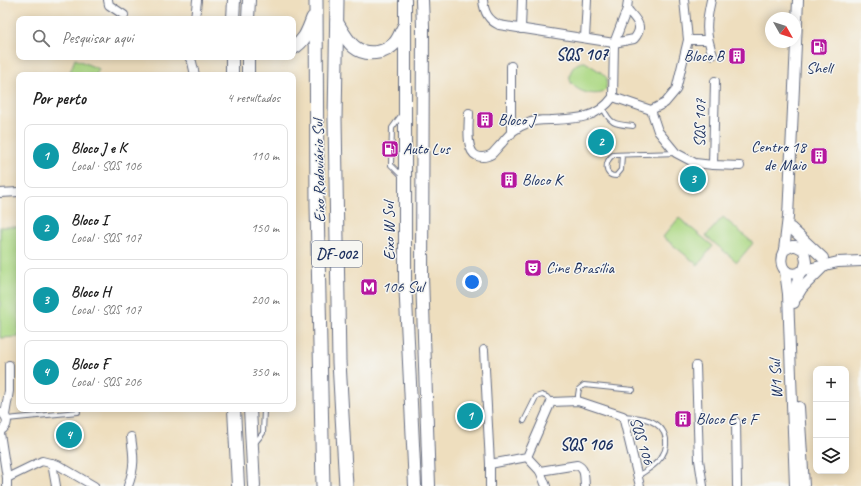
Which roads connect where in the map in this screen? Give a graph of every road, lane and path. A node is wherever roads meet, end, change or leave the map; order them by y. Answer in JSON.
{"nodes":[{"id":1,"x":108,"y":0,"type":"edge"},
{"id":2,"x":197,"y":0,"type":"edge"},
{"id":3,"x":234,"y":0,"type":"edge"},
{"id":4,"x":249,"y":0,"type":"edge"},
{"id":5,"x":337,"y":0,"type":"edge"},
{"id":6,"x":405,"y":0,"type":"edge"},
{"id":7,"x":422,"y":0,"type":"edge"},
{"id":8,"x":483,"y":0,"type":"edge"},
{"id":9,"x":522,"y":0,"type":"edge"},
{"id":10,"x":587,"y":0,"type":"edge"},
{"id":11,"x":684,"y":0,"type":"edge"},
{"id":12,"x":711,"y":0,"type":"edge"},
{"id":13,"x":799,"y":1,"type":"edge"},
{"id":14,"x":627,"y":4,"type":"edge"},
{"id":15,"x":316,"y":5,"type":"edge"},
{"id":16,"x":124,"y":15,"type":"dead end"},
{"id":17,"x":195,"y":16,"type":"edge"},
{"id":18,"x":234,"y":16,"type":"edge"},
{"id":19,"x":248,"y":16,"type":"edge"},
{"id":20,"x":337,"y":23,"type":"junction"},
{"id":21,"x":404,"y":27,"type":"junction"},
{"id":22,"x":521,"y":29,"type":"junction"},
{"id":23,"x":585,"y":38,"type":"junction"},
{"id":24,"x":688,"y":40,"type":"junction"},
{"id":25,"x":707,"y":40,"type":"junction"},
{"id":26,"x":614,"y":42,"type":"junction"},
{"id":27,"x":296,"y":46,"type":"edge"},
{"id":28,"x":713,"y":55,"type":"dead end"},
{"id":29,"x":191,"y":60,"type":"edge"},
{"id":30,"x":232,"y":60,"type":"edge"},
{"id":31,"x":248,"y":60,"type":"edge"},
{"id":32,"x":511,"y":66,"type":"dead end"},
{"id":33,"x":194,"y":72,"type":"edge"},
{"id":34,"x":232,"y":72,"type":"edge"},
{"id":35,"x":248,"y":72,"type":"edge"},
{"id":36,"x":715,"y":81,"type":"dead end"},
{"id":37,"x":613,"y":97,"type":"junction"},
{"id":38,"x":603,"y":108,"type":"junction"},
{"id":39,"x":651,"y":110,"type":"junction"},
{"id":40,"x":469,"y":113,"type":"dead end"},
{"id":41,"x":633,"y":126,"type":"dead end"},
{"id":42,"x":511,"y":134,"type":"junction"},
{"id":43,"x":676,"y":153,"type":"junction"},
{"id":44,"x":622,"y":155,"type":"junction"},
{"id":45,"x":713,"y":165,"type":"junction"},
{"id":46,"x":740,"y":166,"type":"dead end"},
{"id":47,"x":16,"y":192,"type":"edge"},
{"id":48,"x":0,"y":193,"type":"edge"},
{"id":49,"x":788,"y":217,"type":"junction"},
{"id":50,"x":791,"y":228,"type":"junction"},
{"id":51,"x":802,"y":249,"type":"junction"},
{"id":52,"x":784,"y":250,"type":"junction"},
{"id":53,"x":824,"y":261,"type":"junction"},
{"id":54,"x":861,"y":261,"type":"edge"},
{"id":55,"x":785,"y":271,"type":"junction"},
{"id":56,"x":802,"y":271,"type":"junction"},
{"id":57,"x":794,"y":300,"type":"junction"},
{"id":58,"x":484,"y":350,"type":"dead end"},
{"id":59,"x":9,"y":365,"type":"dead end"},
{"id":60,"x":696,"y":366,"type":"dead end"},
{"id":61,"x":633,"y":390,"type":"dead end"},
{"id":62,"x":578,"y":401,"type":"junction"},
{"id":63,"x":551,"y":402,"type":"junction"},
{"id":64,"x":78,"y":412,"type":"dead end"},
{"id":65,"x":234,"y":412,"type":"edge"},
{"id":66,"x":250,"y":412,"type":"edge"},
{"id":67,"x":264,"y":412,"type":"edge"},
{"id":68,"x":4,"y":416,"type":"edge"},
{"id":69,"x":623,"y":416,"type":"junction"},
{"id":70,"x":524,"y":421,"type":"dead end"},
{"id":71,"x":736,"y":422,"type":"dead end"},
{"id":72,"x":0,"y":432,"type":"edge"},
{"id":73,"x":130,"y":437,"type":"dead end"},
{"id":74,"x":252,"y":447,"type":"junction"},
{"id":75,"x":527,"y":458,"type":"junction"},
{"id":76,"x":52,"y":463,"type":"junction"},
{"id":77,"x":490,"y":464,"type":"junction"},
{"id":78,"x":540,"y":471,"type":"junction"},
{"id":79,"x":638,"y":476,"type":"junction"},
{"id":80,"x":7,"y":482,"type":"edge"},
{"id":81,"x":56,"y":486,"type":"edge"},
{"id":82,"x":94,"y":486,"type":"edge"},
{"id":83,"x":128,"y":486,"type":"edge"},
{"id":84,"x":238,"y":486,"type":"edge"},
{"id":85,"x":254,"y":486,"type":"edge"},
{"id":86,"x":323,"y":486,"type":"edge"},
{"id":87,"x":346,"y":486,"type":"edge"},
{"id":88,"x":415,"y":486,"type":"edge"},
{"id":89,"x":429,"y":486,"type":"edge"},
{"id":90,"x":490,"y":486,"type":"edge"},
{"id":91,"x":546,"y":486,"type":"edge"},
{"id":92,"x":585,"y":486,"type":"edge"},
{"id":93,"x":640,"y":486,"type":"edge"},
{"id":94,"x":703,"y":486,"type":"edge"},
{"id":95,"x":737,"y":486,"type":"edge"},
{"id":96,"x":795,"y":486,"type":"edge"},
{"id":97,"x":804,"y":486,"type":"edge"}],
"edges":[{"from":1,"to":16,"type":"street"},
{"from":2,"to":17,"type":"street"},
{"from":3,"to":18,"type":"main road"},
{"from":4,"to":19,"type":"main road"},
{"from":5,"to":20,"type":"highway","name":"Eixo Rodoviário Sul","number":"DF-002"},
{"from":6,"to":21,"type":"main road","name":"Eixo W Sul"},
{"from":7,"to":89,"type":"main road","name":"Eixo W Sul"},
{"from":8,"to":22,"type":"street"},
{"from":9,"to":22,"type":"street"},
{"from":10,"to":23,"type":"street"},
{"from":11,"to":24,"type":"street","name":"SQS 107"},
{"from":12,"to":25,"type":"street"},
{"from":13,"to":49,"type":"street"},
{"from":14,"to":26,"type":"street"},
{"from":14,"to":26,"type":"street"},
{"from":15,"to":27,"type":"highway"},
{"from":15,"to":86,"type":"highway","name":"Eixo Rodoviário Sul","number":"DF-002"},
{"from":20,"to":21,"type":"highway"},
{"from":20,"to":87,"type":"highway","name":"Eixo Rodoviário Sul","number":"DF-002"},
{"from":21,"to":88,"type":"main road","name":"Eixo W Sul"},
{"from":22,"to":23,"type":"street"},
{"from":23,"to":26,"type":"street"},
{"from":24,"to":25,"type":"street"},
{"from":24,"to":39,"type":"street","name":"SQS 107"},
{"from":25,"to":28,"type":"street"},
{"from":26,"to":37,"type":"street"},
{"from":29,"to":33,"type":"street"},
{"from":30,"to":34,"type":"main road"},
{"from":31,"to":35,"type":"main road"},
{"from":32,"to":42,"type":"street"},
{"from":36,"to":45,"type":"street","name":"SQS 107"},
{"from":37,"to":38,"type":"street"},
{"from":37,"to":39,"type":"street"},
{"from":38,"to":41,"type":"lane"},
{"from":38,"to":42,"type":"street"},
{"from":39,"to":43,"type":"street","name":"SQS 107"},
{"from":40,"to":42,"type":"street"},
{"from":43,"to":44,"type":"lane"},
{"from":43,"to":45,"type":"street","name":"SQS 107"},
{"from":44,"to":44,"type":"lane"},
{"from":45,"to":46,"type":"street","name":"SQS 107"},
{"from":47,"to":48,"type":"street"},
{"from":49,"to":50,"type":"street"},
{"from":49,"to":52,"type":"street"},
{"from":50,"to":51,"type":"street"},
{"from":50,"to":53,"type":"street"},
{"from":51,"to":52,"type":"street"},
{"from":51,"to":53,"type":"street"},
{"from":51,"to":56,"type":"street"},
{"from":52,"to":55,"type":"street"},
{"from":53,"to":54,"type":"street"},
{"from":53,"to":56,"type":"street"},
{"from":53,"to":57,"type":"street"},
{"from":55,"to":56,"type":"street"},
{"from":55,"to":96,"type":"street","name":"W1 Sul"},
{"from":56,"to":57,"type":"street","name":"W1 Sul"},
{"from":57,"to":97,"type":"street","name":"W1 Sul"},
{"from":58,"to":77,"type":"street"},
{"from":59,"to":68,"type":"street"},
{"from":60,"to":94,"type":"street"},
{"from":61,"to":62,"type":"lane"},
{"from":62,"to":63,"type":"street","name":"SQS 106"},
{"from":62,"to":69,"type":"street","name":"SQS 106"},
{"from":63,"to":70,"type":"lane"},
{"from":63,"to":75,"type":"street"},
{"from":64,"to":68,"type":"lane"},
{"from":65,"to":84,"type":"main road"},
{"from":66,"to":74,"type":"main road"},
{"from":67,"to":74,"type":"lane"},
{"from":68,"to":72,"type":"street"},
{"from":69,"to":79,"type":"street","name":"SQS 106"},
{"from":69,"to":79,"type":"lane"},
{"from":71,"to":95,"type":"street"},
{"from":72,"to":80,"type":"street"},
{"from":73,"to":83,"type":"street"},
{"from":74,"to":85,"type":"main road"},
{"from":75,"to":77,"type":"street"},
{"from":75,"to":78,"type":"street"},
{"from":76,"to":80,"type":"street"},
{"from":76,"to":81,"type":"street"},
{"from":76,"to":82,"type":"street"},
{"from":77,"to":90,"type":"street"},
{"from":78,"to":91,"type":"street"},
{"from":78,"to":92,"type":"street"},
{"from":79,"to":93,"type":"street","name":"SQS 106"}]}
